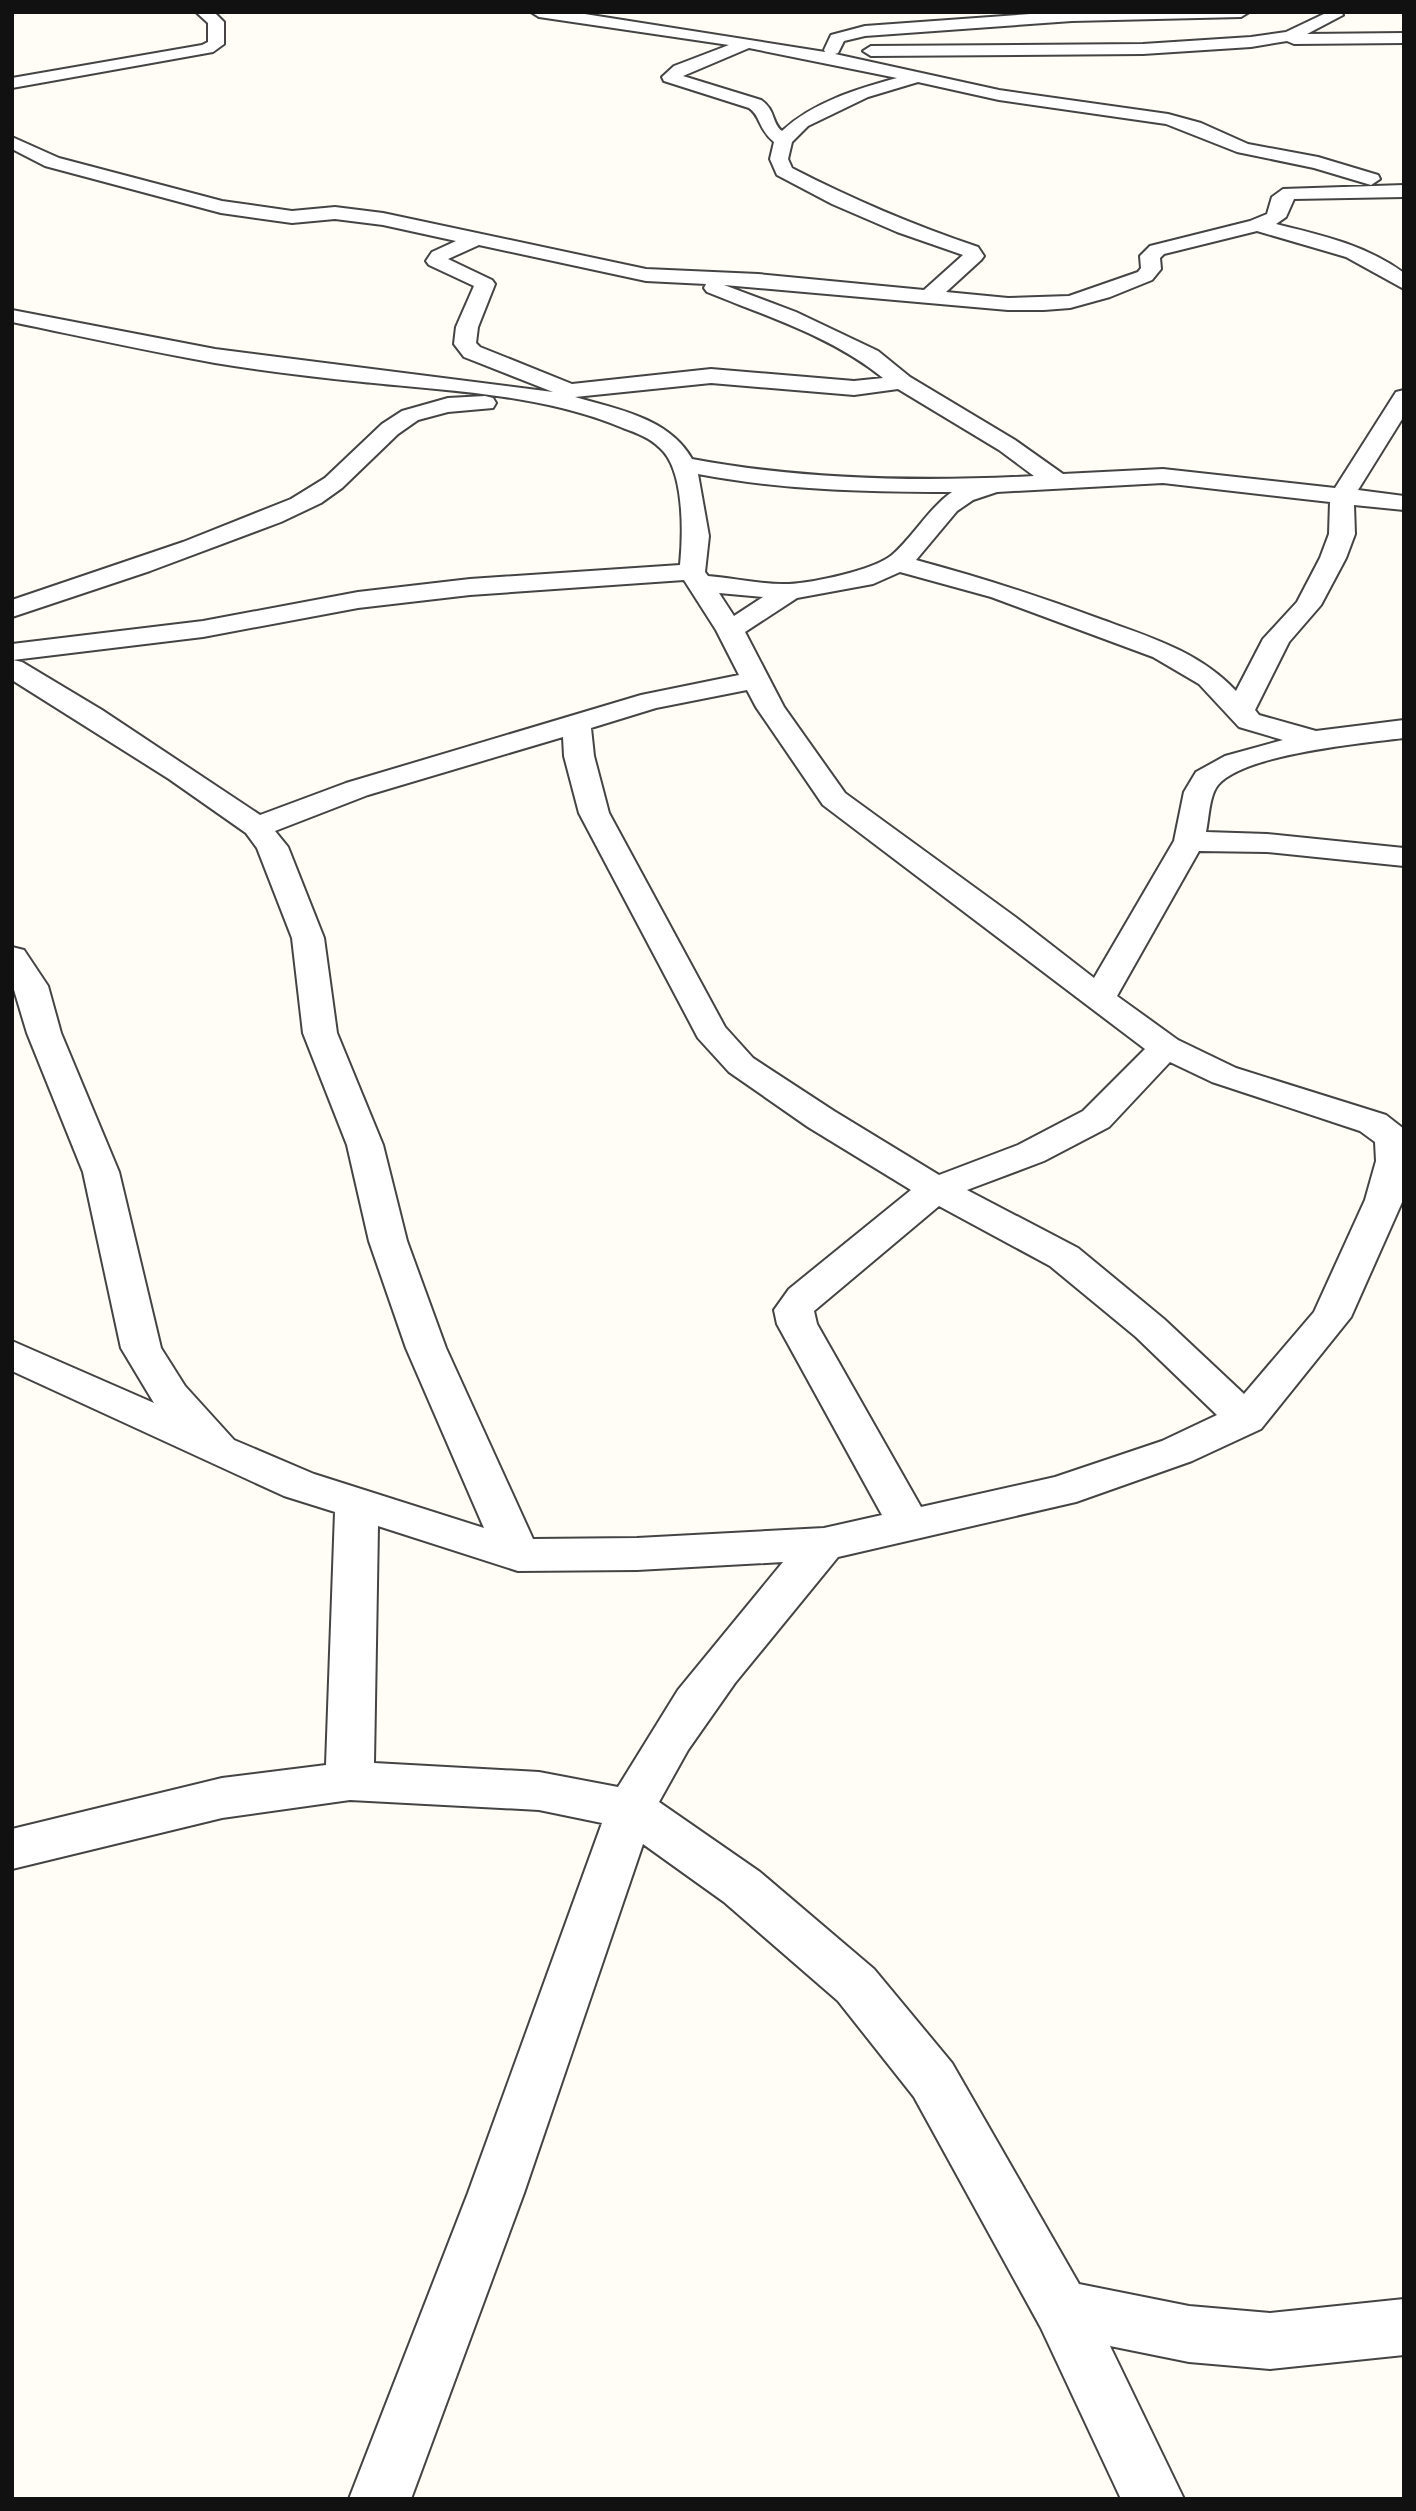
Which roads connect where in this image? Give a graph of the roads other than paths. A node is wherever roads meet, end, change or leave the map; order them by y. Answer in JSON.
{"nodes":[{"id":1,"x":204,"y":12,"type":"edge"},
{"id":2,"x":539,"y":12,"type":"edge"},
{"id":3,"x":1241,"y":12,"type":"edge"},
{"id":4,"x":1302,"y":13,"type":"edge"},
{"id":5,"x":1343,"y":14,"type":"edge"},
{"id":6,"x":1187,"y":15,"type":"junction"},
{"id":7,"x":709,"y":20,"type":"dead end"},
{"id":8,"x":697,"y":37,"type":"junction"},
{"id":9,"x":1404,"y":38,"type":"edge"},
{"id":10,"x":1275,"y":39,"type":"junction"},
{"id":11,"x":748,"y":44,"type":"junction"},
{"id":12,"x":1174,"y":48,"type":"junction"},
{"id":13,"x":792,"y":50,"type":"junction"},
{"id":14,"x":832,"y":50,"type":"junction"},
{"id":15,"x":918,"y":78,"type":"junction"},
{"id":16,"x":12,"y":83,"type":"edge"},
{"id":17,"x":783,"y":140,"type":"junction"},
{"id":18,"x":12,"y":142,"type":"edge"},
{"id":19,"x":1404,"y":188,"type":"edge"},
{"id":20,"x":1257,"y":225,"type":"junction"},
{"id":21,"x":476,"y":239,"type":"junction"},
{"id":22,"x":671,"y":276,"type":"junction"},
{"id":23,"x":1404,"y":283,"type":"edge"},
{"id":24,"x":928,"y":297,"type":"junction"},
{"id":25,"x":12,"y":316,"type":"edge"},
{"id":26,"x":902,"y":382,"type":"junction"},
{"id":27,"x":565,"y":396,"type":"junction"},
{"id":28,"x":1404,"y":397,"type":"edge"},
{"id":29,"x":683,"y":464,"type":"junction"},
{"id":30,"x":1057,"y":481,"type":"junction"},
{"id":31,"x":1000,"y":485,"type":"junction"},
{"id":32,"x":1342,"y":497,"type":"junction"},
{"id":33,"x":1404,"y":503,"type":"edge"},
{"id":34,"x":898,"y":563,"type":"junction"},
{"id":35,"x":696,"y":577,"type":"junction"},
{"id":36,"x":789,"y":592,"type":"junction"},
{"id":37,"x":12,"y":609,"type":"edge"},
{"id":38,"x":730,"y":630,"type":"junction"},
{"id":39,"x":12,"y":652,"type":"edge"},
{"id":40,"x":12,"y":668,"type":"edge"},
{"id":41,"x":755,"y":680,"type":"junction"},
{"id":42,"x":1245,"y":715,"type":"junction"},
{"id":43,"x":576,"y":724,"type":"junction"},
{"id":44,"x":1404,"y":729,"type":"edge"},
{"id":45,"x":1315,"y":740,"type":"junction"},
{"id":46,"x":1235,"y":762,"type":"junction"},
{"id":47,"x":257,"y":827,"type":"junction"},
{"id":48,"x":1189,"y":841,"type":"junction"},
{"id":49,"x":1404,"y":857,"type":"edge"},
{"id":50,"x":12,"y":957,"type":"edge"},
{"id":51,"x":1099,"y":998,"type":"junction"},
{"id":52,"x":1166,"y":1047,"type":"junction"},
{"id":53,"x":936,"y":1189,"type":"junction"},
{"id":54,"x":12,"y":1355,"type":"edge"},
{"id":55,"x":1246,"y":1419,"type":"junction"},
{"id":56,"x":219,"y":1450,"type":"junction"},
{"id":57,"x":357,"y":1503,"type":"junction"},
{"id":58,"x":909,"y":1524,"type":"junction"},
{"id":59,"x":824,"y":1544,"type":"junction"},
{"id":60,"x":518,"y":1555,"type":"junction"},
{"id":61,"x":350,"y":1781,"type":"junction"},
{"id":62,"x":631,"y":1809,"type":"junction"},
{"id":63,"x":12,"y":1849,"type":"edge"},
{"id":64,"x":1061,"y":2308,"type":"junction"},
{"id":65,"x":1404,"y":2327,"type":"edge"},
{"id":66,"x":380,"y":2499,"type":"edge"},
{"id":67,"x":1153,"y":2499,"type":"edge"}],
"edges":[{"from":1,"to":16,"type":"street"},
{"from":2,"to":8,"type":"street"},
{"from":3,"to":6,"type":"street"},
{"from":4,"to":5,"type":"street"},
{"from":5,"to":10,"type":"street"},
{"from":6,"to":12,"type":"street"},
{"from":6,"to":14,"type":"street"},
{"from":7,"to":8,"type":"street"},
{"from":8,"to":11,"type":"street"},
{"from":9,"to":10,"type":"street"},
{"from":10,"to":12,"type":"street"},
{"from":11,"to":13,"type":"street"},
{"from":11,"to":17,"type":"street"},
{"from":12,"to":14,"type":"street"},
{"from":13,"to":14,"type":"street"},
{"from":13,"to":15,"type":"street"},
{"from":15,"to":17,"type":"street"},
{"from":15,"to":19,"type":"street"},
{"from":17,"to":24,"type":"street"},
{"from":18,"to":21,"type":"street"},
{"from":19,"to":20,"type":"street"},
{"from":20,"to":23,"type":"street"},
{"from":20,"to":24,"type":"street"},
{"from":21,"to":22,"type":"street"},
{"from":21,"to":27,"type":"street"},
{"from":22,"to":24,"type":"street"},
{"from":22,"to":26,"type":"street"},
{"from":25,"to":27,"type":"street"},
{"from":26,"to":27,"type":"street"},
{"from":26,"to":30,"type":"street"},
{"from":27,"to":29,"type":"street"},
{"from":27,"to":37,"type":"street"},
{"from":28,"to":32,"type":"street"},
{"from":29,"to":31,"type":"street"},
{"from":29,"to":35,"type":"street"},
{"from":30,"to":31,"type":"street"},
{"from":30,"to":32,"type":"street"},
{"from":31,"to":34,"type":"street"},
{"from":32,"to":33,"type":"street"},
{"from":32,"to":42,"type":"street"},
{"from":34,"to":36,"type":"street"},
{"from":34,"to":42,"type":"street"},
{"from":35,"to":36,"type":"street"},
{"from":35,"to":38,"type":"street"},
{"from":35,"to":39,"type":"street"},
{"from":36,"to":38,"type":"street"},
{"from":38,"to":41,"type":"street"},
{"from":40,"to":47,"type":"street"},
{"from":41,"to":43,"type":"street"},
{"from":41,"to":51,"type":"street"},
{"from":42,"to":45,"type":"street"},
{"from":42,"to":46,"type":"street"},
{"from":43,"to":47,"type":"street"},
{"from":43,"to":53,"type":"street"},
{"from":44,"to":45,"type":"street"},
{"from":45,"to":46,"type":"street"},
{"from":46,"to":48,"type":"street"},
{"from":47,"to":60,"type":"street"},
{"from":48,"to":49,"type":"street"},
{"from":48,"to":51,"type":"street"},
{"from":50,"to":56,"type":"street"},
{"from":51,"to":52,"type":"street"},
{"from":52,"to":53,"type":"street"},
{"from":52,"to":55,"type":"street"},
{"from":53,"to":55,"type":"street"},
{"from":53,"to":58,"type":"street"},
{"from":54,"to":56,"type":"street"},
{"from":55,"to":58,"type":"street"},
{"from":56,"to":57,"type":"street"},
{"from":57,"to":60,"type":"street"},
{"from":57,"to":61,"type":"street"},
{"from":58,"to":59,"type":"street"},
{"from":59,"to":60,"type":"street"},
{"from":59,"to":62,"type":"street"},
{"from":61,"to":62,"type":"street"},
{"from":61,"to":63,"type":"street"},
{"from":62,"to":64,"type":"street"},
{"from":62,"to":66,"type":"street"},
{"from":64,"to":65,"type":"street"},
{"from":64,"to":67,"type":"street"}]}
